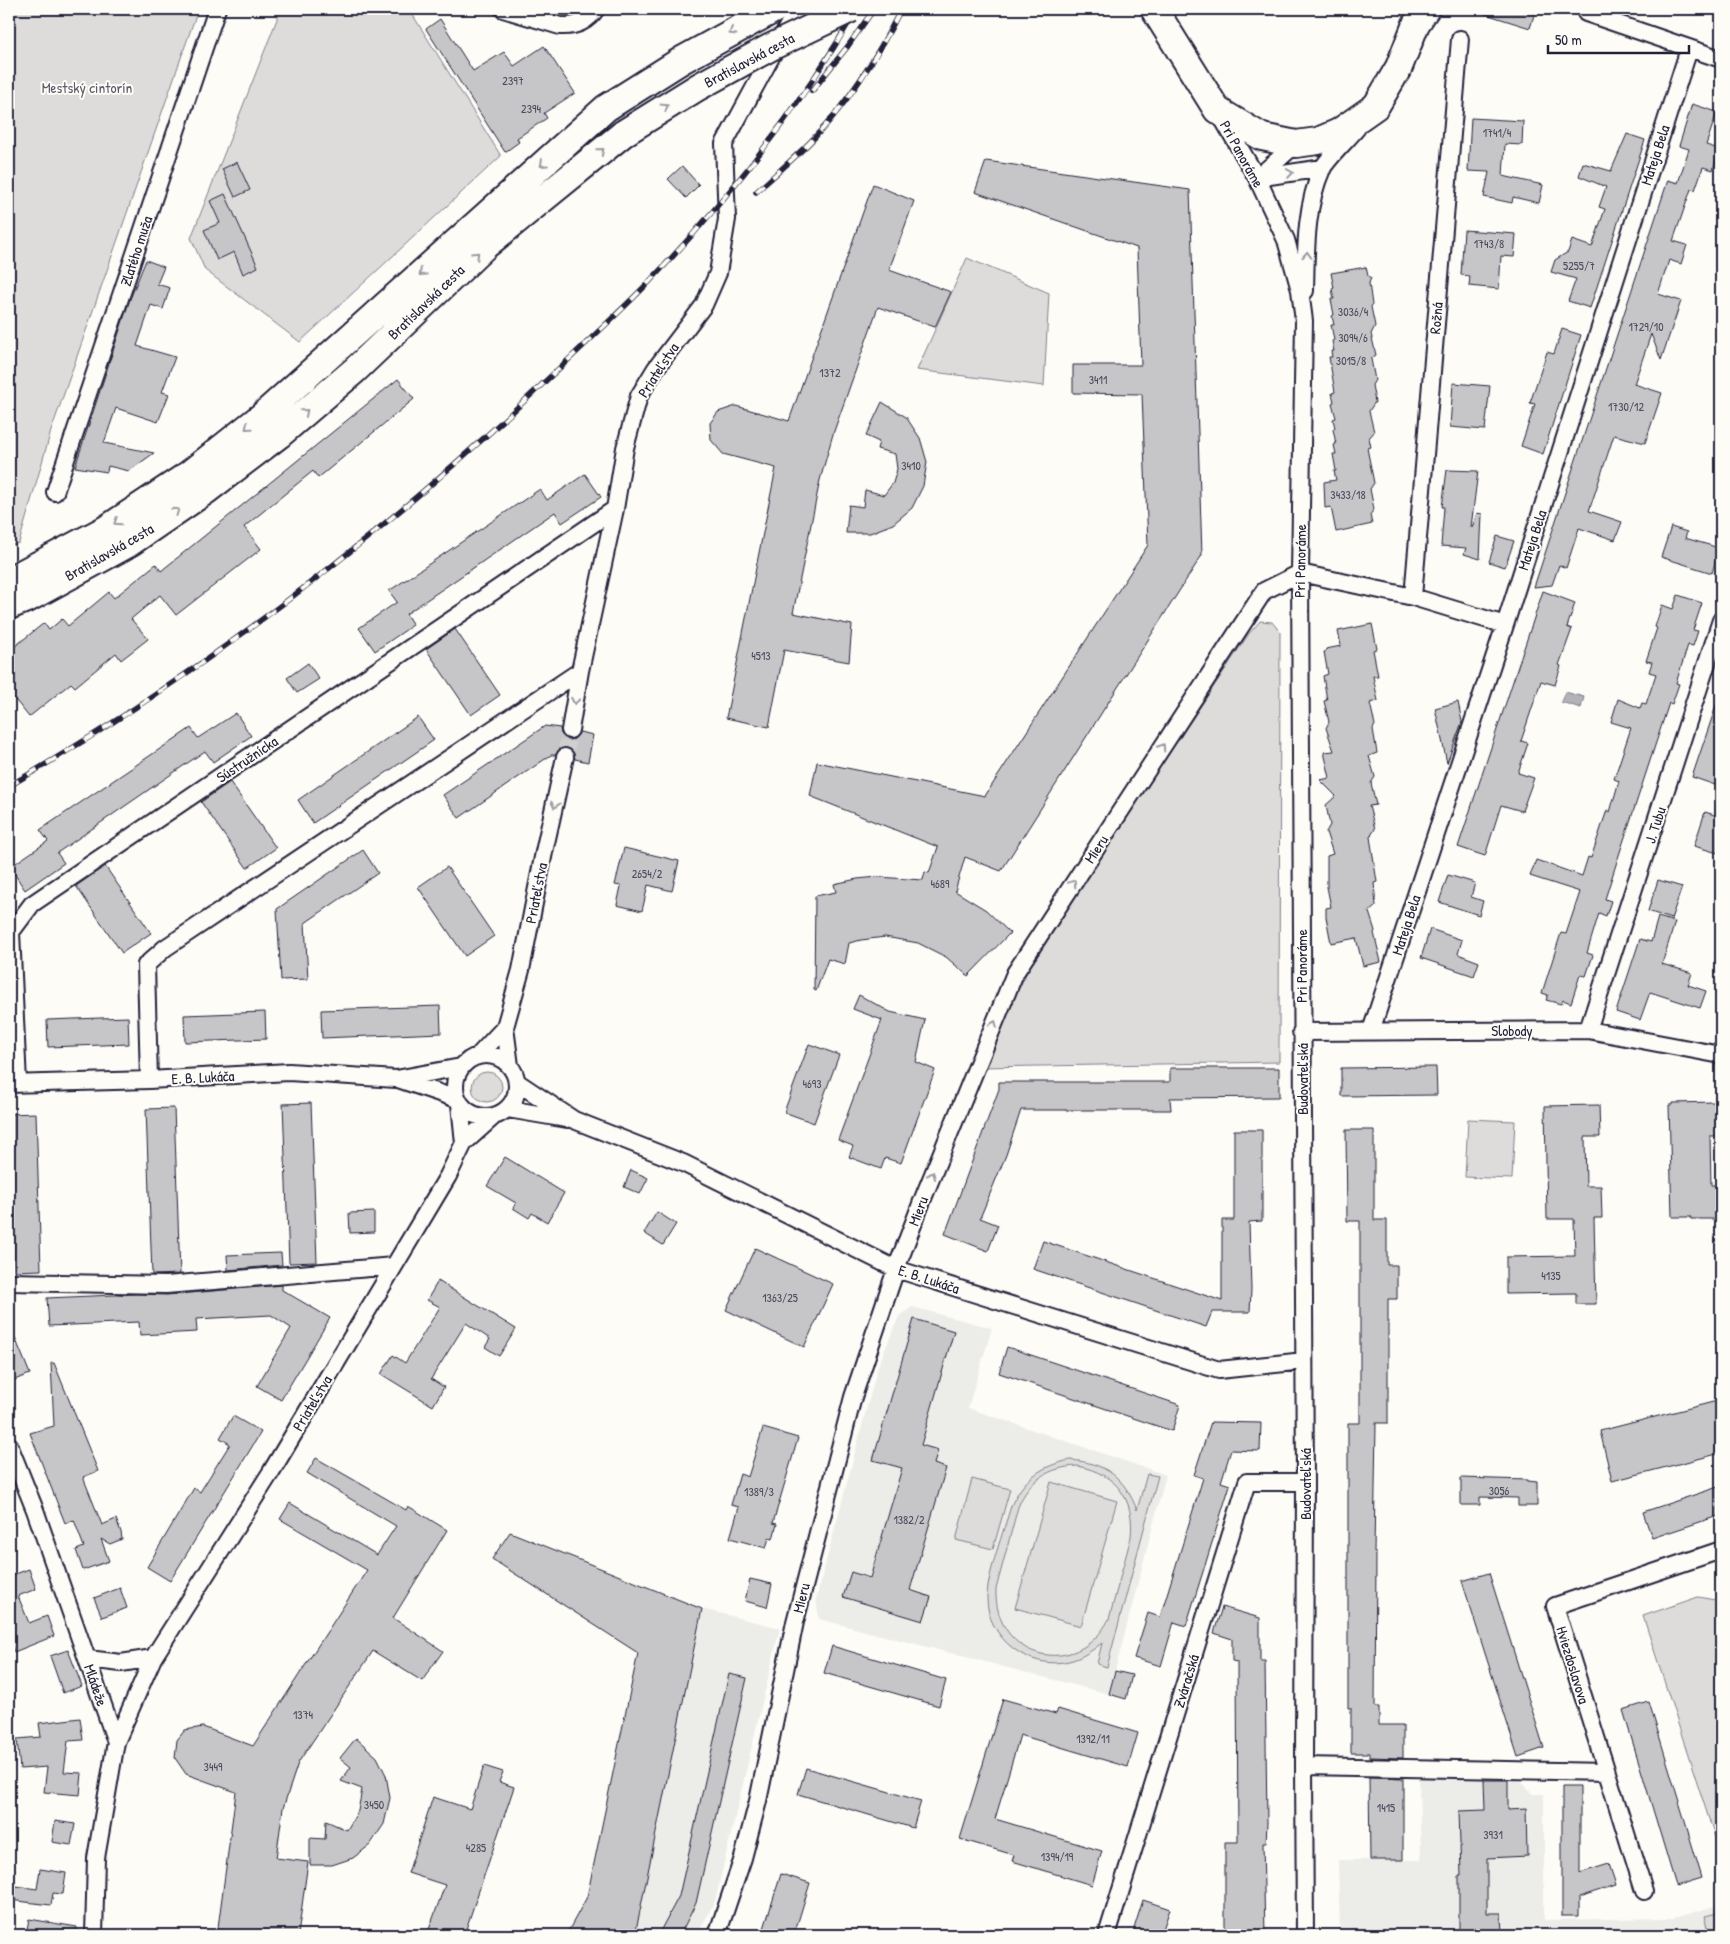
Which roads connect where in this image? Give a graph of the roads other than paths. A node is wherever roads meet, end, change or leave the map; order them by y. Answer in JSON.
{"nodes":[{"id":1,"x":217,"y":9,"type":"edge"},
{"id":2,"x":503,"y":9,"type":"edge"},
{"id":3,"x":596,"y":9,"type":"edge"},
{"id":4,"x":797,"y":9,"type":"edge"},
{"id":5,"x":851,"y":9,"type":"edge"},
{"id":6,"x":1154,"y":9,"type":"edge"},
{"id":7,"x":1586,"y":13,"type":"dead end"},
{"id":8,"x":1418,"y":14,"type":"edge"},
{"id":9,"x":780,"y":20,"type":"edge"},
{"id":10,"x":1460,"y":39,"type":"dead end"},
{"id":11,"x":1689,"y":49,"type":"junction"},
{"id":12,"x":1721,"y":58,"type":"edge"},
{"id":13,"x":1376,"y":106,"type":"junction"},
{"id":14,"x":1217,"y":110,"type":"junction"},
{"id":15,"x":1296,"y":144,"type":"junction"},
{"id":16,"x":1323,"y":168,"type":"junction"},
{"id":17,"x":1257,"y":178,"type":"junction"},
{"id":18,"x":1304,"y":321,"type":"junction"},
{"id":19,"x":55,"y":492,"type":"dead end"},
{"id":20,"x":615,"y":509,"type":"junction"},
{"id":21,"x":1300,"y":573,"type":"junction"},
{"id":22,"x":9,"y":580,"type":"edge"},
{"id":23,"x":1413,"y":597,"type":"junction"},
{"id":24,"x":9,"y":606,"type":"edge"},
{"id":25,"x":1721,"y":620,"type":"edge"},
{"id":26,"x":1504,"y":625,"type":"junction"},
{"id":27,"x":580,"y":671,"type":"junction"},
{"id":28,"x":570,"y":730,"type":"tunnel mouth"},
{"id":29,"x":565,"y":757,"type":"tunnel mouth"},
{"id":30,"x":505,"y":1028,"type":"junction"},
{"id":31,"x":1588,"y":1030,"type":"junction"},
{"id":32,"x":1371,"y":1031,"type":"junction"},
{"id":33,"x":1301,"y":1032,"type":"junction"},
{"id":34,"x":1721,"y":1055,"type":"edge"},
{"id":35,"x":478,"y":1056,"type":"junction"},
{"id":36,"x":510,"y":1066,"type":"junction"},
{"id":37,"x":461,"y":1067,"type":"junction"},
{"id":38,"x":396,"y":1078,"type":"junction"},
{"id":39,"x":149,"y":1080,"type":"junction"},
{"id":40,"x":517,"y":1082,"type":"junction"},
{"id":41,"x":14,"y":1083,"type":"edge"},
{"id":42,"x":459,"y":1102,"type":"junction"},
{"id":43,"x":508,"y":1109,"type":"junction"},
{"id":44,"x":493,"y":1117,"type":"junction"},
{"id":45,"x":574,"y":1120,"type":"junction"},
{"id":46,"x":464,"y":1143,"type":"junction"},
{"id":47,"x":394,"y":1266,"type":"junction"},
{"id":48,"x":896,"y":1269,"type":"junction"},
{"id":49,"x":9,"y":1282,"type":"edge"},
{"id":50,"x":1304,"y":1361,"type":"junction"},
{"id":51,"x":9,"y":1445,"type":"edge"},
{"id":52,"x":1305,"y":1482,"type":"junction"},
{"id":53,"x":1721,"y":1550,"type":"edge"},
{"id":54,"x":88,"y":1658,"type":"junction"},
{"id":55,"x":154,"y":1658,"type":"junction"},
{"id":56,"x":116,"y":1742,"type":"junction"},
{"id":57,"x":1304,"y":1766,"type":"junction"},
{"id":58,"x":1607,"y":1772,"type":"junction"},
{"id":59,"x":1644,"y":1891,"type":"dead end"},
{"id":60,"x":94,"y":1935,"type":"edge"},
{"id":61,"x":717,"y":1935,"type":"edge"},
{"id":62,"x":1107,"y":1935,"type":"edge"},
{"id":63,"x":1305,"y":1935,"type":"edge"}],
"edges":[{"from":1,"to":19,"type":"street","name":"Zlatého muža"},
{"from":2,"to":3,"type":"street"},
{"from":4,"to":9,"type":"street","name":"Priateľstva"},
{"from":24,"to":5,"type":"main road","name":"Bratislavská cesta","one_way":true,"bridge":true},
{"from":6,"to":14,"type":"main road"},
{"from":7,"to":11,"type":"street"},
{"from":8,"to":13,"type":"main road"},
{"from":9,"to":20,"type":"street","name":"Priateľstva"},
{"from":9,"to":22,"type":"main road","name":"Bratislavská cesta","one_way":true},
{"from":10,"to":23,"type":"street","name":"Rožná"},
{"from":11,"to":12,"type":"street"},
{"from":11,"to":26,"type":"street","name":"Mateja Bela"},
{"from":13,"to":15,"type":"main road"},
{"from":13,"to":16,"type":"street"},
{"from":14,"to":15,"type":"main road"},
{"from":14,"to":17,"type":"street","name":"Pri Panoráme"},
{"from":15,"to":17,"type":"street"},
{"from":17,"to":16,"type":"street","one_way":true},
{"from":18,"to":16,"type":"street","one_way":true},
{"from":17,"to":18,"type":"street","name":"Pri Panoráme"},
{"from":18,"to":21,"type":"street","name":"Pri Panoráme"},
{"from":20,"to":27,"type":"street","name":"Priateľstva"},
{"from":20,"to":41,"type":"street","name":"Sústružnícka"},
{"from":21,"to":23,"type":"street"},
{"from":21,"to":33,"type":"street","name":"Pri Panoráme"},
{"from":48,"to":21,"type":"street","name":"Mieru","one_way":true},
{"from":23,"to":26,"type":"street"},
{"from":25,"to":31,"type":"street","name":"J. Tubu"},
{"from":26,"to":32,"type":"street","name":"Mateja Bela"},
{"from":27,"to":28,"type":"street","name":"Priateľstva","one_way":true},
{"from":27,"to":39,"type":"street"},
{"from":29,"to":30,"type":"street","name":"Priateľstva","one_way":true},
{"from":30,"to":35,"type":"street","name":"Priateľstva"},
{"from":30,"to":36,"type":"street","name":"Priateľstva"},
{"from":31,"to":32,"type":"street","name":"Slobody"},
{"from":31,"to":34,"type":"street","name":"Slobody"},
{"from":32,"to":33,"type":"street","name":"Slobody"},
{"from":33,"to":50,"type":"street","name":"Budovateľská"},
{"from":35,"to":36,"type":"street"},
{"from":35,"to":37,"type":"street"},
{"from":36,"to":40,"type":"street"},
{"from":37,"to":38,"type":"street","name":"E. B. Lukáča"},
{"from":37,"to":42,"type":"street"},
{"from":38,"to":39,"type":"street","name":"E. B. Lukáča"},
{"from":38,"to":42,"type":"street","name":"E. B. Lukáča"},
{"from":39,"to":41,"type":"street","name":"E. B. Lukáča"},
{"from":40,"to":43,"type":"street"},
{"from":40,"to":45,"type":"street","name":"E. B. Lukáča"},
{"from":42,"to":44,"type":"street"},
{"from":42,"to":46,"type":"street"},
{"from":43,"to":44,"type":"street"},
{"from":43,"to":45,"type":"street","name":"E. B. Lukáča"},
{"from":44,"to":46,"type":"street","name":"Priateľstva"},
{"from":45,"to":48,"type":"street","name":"E. B. Lukáča"},
{"from":46,"to":47,"type":"street","name":"Priateľstva"},
{"from":47,"to":49,"type":"street"},
{"from":47,"to":55,"type":"street","name":"Priateľstva"},
{"from":48,"to":50,"type":"street","name":"E. B. Lukáča"},
{"from":48,"to":61,"type":"street","name":"Mieru"},
{"from":50,"to":52,"type":"street","name":"Budovateľská"},
{"from":51,"to":54,"type":"street","name":"Mládeže"},
{"from":52,"to":57,"type":"street","name":"Budovateľská"},
{"from":52,"to":62,"type":"street","name":"Zváračská"},
{"from":53,"to":58,"type":"street","name":"Hviezdoslavova"},
{"from":54,"to":55,"type":"street"},
{"from":54,"to":56,"type":"street","name":"Mládeže"},
{"from":55,"to":56,"type":"street","name":"Priateľstva"},
{"from":56,"to":60,"type":"street","name":"Mládeže"},
{"from":57,"to":58,"type":"street"},
{"from":57,"to":63,"type":"street","name":"Budovateľská"},
{"from":58,"to":59,"type":"street","name":"Hviezdoslavova"}]}
